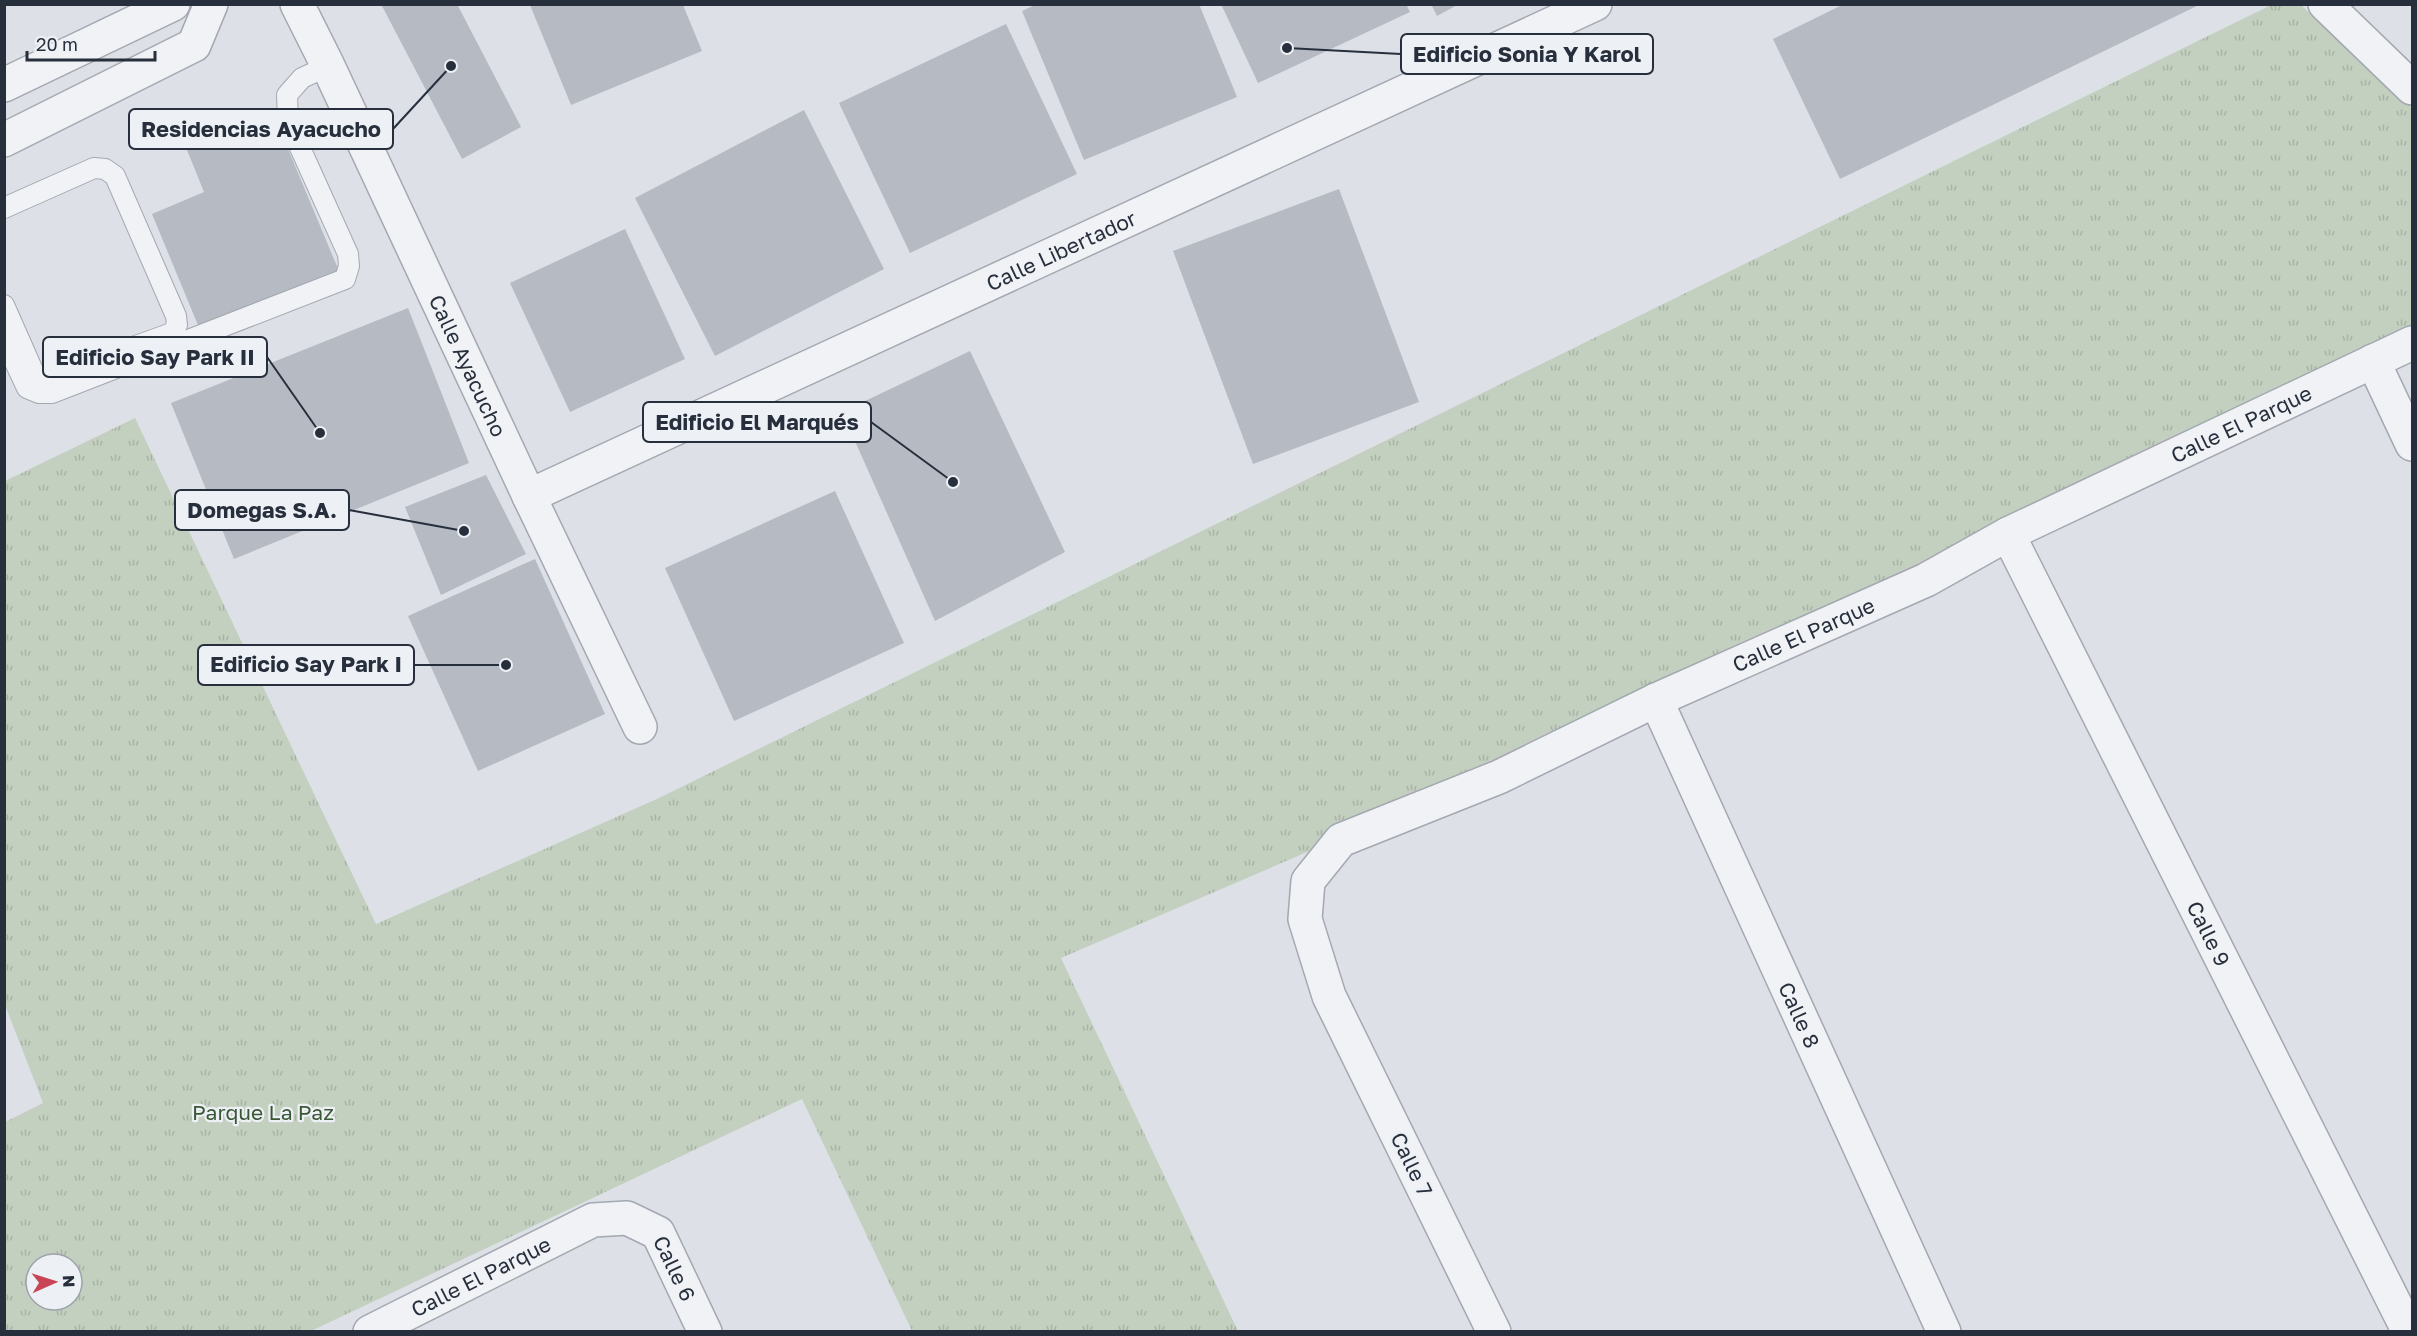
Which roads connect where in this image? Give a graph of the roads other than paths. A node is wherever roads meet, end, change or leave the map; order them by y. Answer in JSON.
{"nodes":[{"id":1,"x":173,"y":4,"type":"edge"},
{"id":2,"x":211,"y":4,"type":"edge"},
{"id":3,"x":297,"y":4,"type":"edge"},
{"id":4,"x":1595,"y":4,"type":"edge"},
{"id":5,"x":2325,"y":4,"type":"edge"},
{"id":6,"x":328,"y":66,"type":"junction"},
{"id":7,"x":4,"y":85,"type":"edge"},
{"id":8,"x":2412,"y":88,"type":"edge"},
{"id":9,"x":4,"y":140,"type":"edge"},
{"id":10,"x":4,"y":208,"type":"edge"},
{"id":11,"x":4,"y":305,"type":"edge"},
{"id":12,"x":4,"y":339,"type":"edge"},
{"id":13,"x":2412,"y":343,"type":"edge"},
{"id":14,"x":2373,"y":361,"type":"junction"},
{"id":15,"x":2412,"y":444,"type":"edge"},
{"id":16,"x":529,"y":496,"type":"junction"},
{"id":17,"x":2008,"y":534,"type":"junction"},
{"id":18,"x":1656,"y":700,"type":"junction"},
{"id":19,"x":640,"y":727,"type":"dead end"},
{"id":20,"x":1329,"y":996,"type":"joint"},
{"id":21,"x":593,"y":1220,"type":"joint"},
{"id":22,"x":370,"y":1332,"type":"edge"},
{"id":23,"x":705,"y":1332,"type":"edge"},
{"id":24,"x":1494,"y":1332,"type":"edge"},
{"id":25,"x":1944,"y":1332,"type":"edge"},
{"id":26,"x":2409,"y":1332,"type":"edge"}],
"edges":[{"from":1,"to":7,"type":"street"},
{"from":2,"to":9,"type":"street"},
{"from":3,"to":6,"type":"street","name":"Calle Ayacucho"},
{"from":4,"to":16,"type":"street","name":"Calle Libertador"},
{"from":5,"to":8,"type":"street"},
{"from":6,"to":12,"type":"lane"},
{"from":6,"to":16,"type":"street","name":"Calle Ayacucho"},
{"from":10,"to":11,"type":"lane"},
{"from":13,"to":14,"type":"street","name":"Calle El Parque"},
{"from":14,"to":15,"type":"street"},
{"from":14,"to":17,"type":"street","name":"Calle El Parque"},
{"from":16,"to":19,"type":"street","name":"Calle Ayacucho"},
{"from":17,"to":18,"type":"street","name":"Calle El Parque"},
{"from":17,"to":26,"type":"street","name":"Calle 9"},
{"from":18,"to":20,"type":"street","name":"Calle El Parque"},
{"from":18,"to":25,"type":"street","name":"Calle 8"},
{"from":20,"to":24,"type":"street","name":"Calle 7"},
{"from":21,"to":22,"type":"street","name":"Calle El Parque"},
{"from":21,"to":23,"type":"street","name":"Calle 6"}]}
